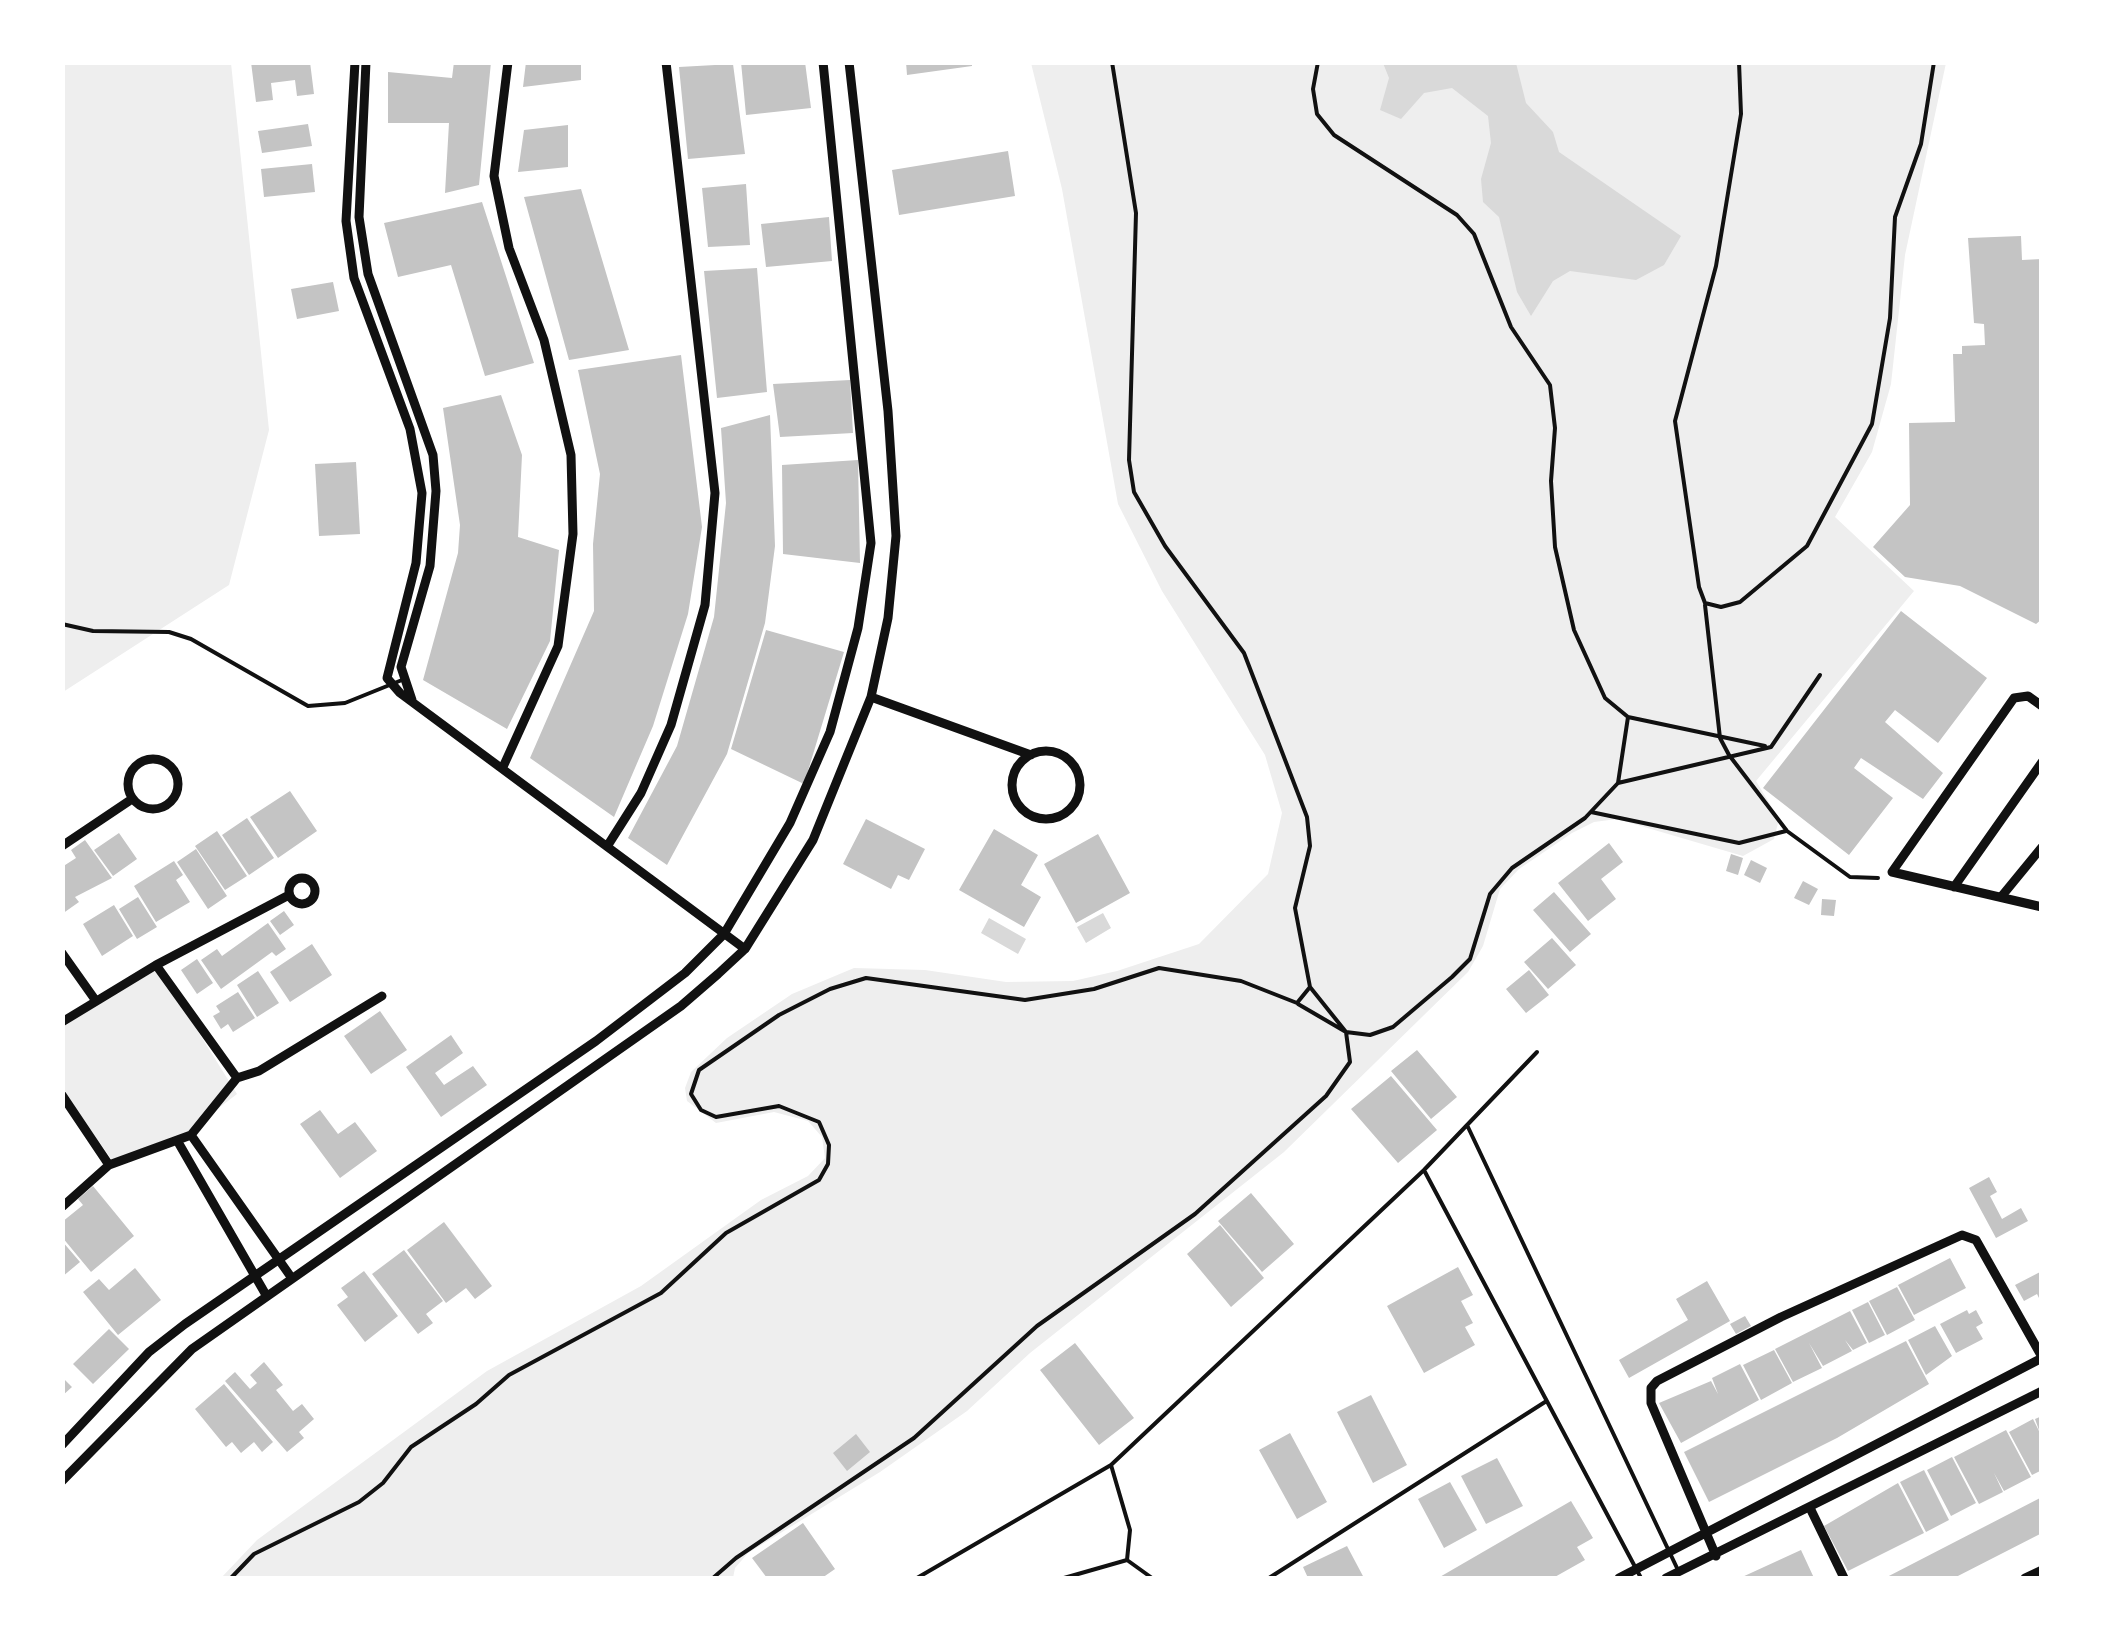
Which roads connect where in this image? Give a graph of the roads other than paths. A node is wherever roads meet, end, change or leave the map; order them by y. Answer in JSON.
{"nodes":[{"id":1,"x":354,"y":62,"type":"edge"},
{"id":2,"x":366,"y":62,"type":"edge"},
{"id":3,"x":508,"y":62,"type":"edge"},
{"id":4,"x":666,"y":62,"type":"edge"},
{"id":5,"x":823,"y":62,"type":"edge"},
{"id":6,"x":849,"y":62,"type":"edge"},
{"id":7,"x":832,"y":147,"type":"junction"},
{"id":8,"x":855,"y":147,"type":"junction"},
{"id":9,"x":62,"y":624,"type":"edge"},
{"id":10,"x":402,"y":680,"type":"junction"},
{"id":11,"x":390,"y":684,"type":"junction"},
{"id":12,"x":871,"y":697,"type":"junction"},
{"id":13,"x":412,"y":701,"type":"junction"},
{"id":14,"x":2042,"y":706,"type":"edge"},
{"id":15,"x":1031,"y":755,"type":"junction"},
{"id":16,"x":2042,"y":762,"type":"edge"},
{"id":17,"x":503,"y":766,"type":"junction"},
{"id":18,"x":132,"y":799,"type":"junction"},
{"id":19,"x":608,"y":845,"type":"junction"},
{"id":20,"x":62,"y":846,"type":"edge"},
{"id":21,"x":2042,"y":846,"type":"edge"},
{"id":22,"x":1954,"y":887,"type":"junction"},
{"id":23,"x":289,"y":895,"type":"dead end"},
{"id":24,"x":2001,"y":897,"type":"junction"},
{"id":25,"x":2042,"y":908,"type":"edge"},
{"id":26,"x":724,"y":934,"type":"junction"},
{"id":27,"x":744,"y":949,"type":"junction"},
{"id":28,"x":62,"y":953,"type":"edge"},
{"id":29,"x":156,"y":966,"type":"junction"},
{"id":30,"x":382,"y":996,"type":"dead end"},
{"id":31,"x":96,"y":1000,"type":"junction"},
{"id":32,"x":62,"y":1022,"type":"edge"},
{"id":33,"x":1537,"y":1052,"type":"dead end"},
{"id":34,"x":237,"y":1078,"type":"junction"},
{"id":35,"x":62,"y":1095,"type":"edge"},
{"id":36,"x":1467,"y":1125,"type":"junction"},
{"id":37,"x":191,"y":1135,"type":"junction"},
{"id":38,"x":178,"y":1142,"type":"junction"},
{"id":39,"x":109,"y":1165,"type":"junction"},
{"id":40,"x":1424,"y":1170,"type":"junction"},
{"id":41,"x":62,"y":1207,"type":"edge"},
{"id":42,"x":278,"y":1258,"type":"junction"},
{"id":43,"x":252,"y":1274,"type":"junction"},
{"id":44,"x":291,"y":1277,"type":"junction"},
{"id":45,"x":266,"y":1295,"type":"junction"},
{"id":46,"x":2042,"y":1358,"type":"edge"},
{"id":47,"x":2042,"y":1391,"type":"edge"},
{"id":48,"x":1545,"y":1402,"type":"junction"},
{"id":49,"x":62,"y":1445,"type":"edge"},
{"id":50,"x":1111,"y":1465,"type":"junction"},
{"id":51,"x":62,"y":1482,"type":"edge"},
{"id":52,"x":1810,"y":1510,"type":"junction"},
{"id":53,"x":1706,"y":1532,"type":"junction"},
{"id":54,"x":1668,"y":1552,"type":"junction"},
{"id":55,"x":1716,"y":1556,"type":"junction"},
{"id":56,"x":1127,"y":1560,"type":"junction"},
{"id":57,"x":2042,"y":1570,"type":"edge"},
{"id":58,"x":1679,"y":1572,"type":"junction"},
{"id":59,"x":1638,"y":1574,"type":"edge"},
{"id":60,"x":918,"y":1578,"type":"edge"},
{"id":61,"x":1064,"y":1578,"type":"edge"},
{"id":62,"x":1152,"y":1578,"type":"edge"},
{"id":63,"x":1268,"y":1578,"type":"edge"},
{"id":64,"x":1619,"y":1578,"type":"edge"},
{"id":65,"x":1666,"y":1578,"type":"edge"},
{"id":66,"x":1844,"y":1578,"type":"edge"},
{"id":67,"x":2025,"y":1578,"type":"edge"}],
"edges":[{"from":1,"to":11,"type":"street"},
{"from":2,"to":10,"type":"street"},
{"from":3,"to":17,"type":"street"},
{"from":4,"to":19,"type":"street"},
{"from":5,"to":7,"type":"street"},
{"from":6,"to":8,"type":"street"},
{"from":7,"to":8,"type":"street"},
{"from":7,"to":26,"type":"street"},
{"from":8,"to":12,"type":"street"},
{"from":9,"to":11,"type":"lane"},
{"from":10,"to":11,"type":"lane"},
{"from":10,"to":13,"type":"street"},
{"from":11,"to":13,"type":"street"},
{"from":12,"to":15,"type":"street"},
{"from":12,"to":27,"type":"street"},
{"from":13,"to":17,"type":"street"},
{"from":14,"to":22,"type":"street"},
{"from":15,"to":15,"type":"street"},
{"from":16,"to":22,"type":"street"},
{"from":17,"to":19,"type":"street"},
{"from":18,"to":18,"type":"street"},
{"from":18,"to":20,"type":"street"},
{"from":19,"to":26,"type":"street"},
{"from":21,"to":24,"type":"street"},
{"from":22,"to":24,"type":"street"},
{"from":23,"to":29,"type":"street"},
{"from":24,"to":25,"type":"street"},
{"from":26,"to":27,"type":"street"},
{"from":26,"to":42,"type":"street"},
{"from":27,"to":44,"type":"street"},
{"from":28,"to":31,"type":"street"},
{"from":29,"to":31,"type":"street"},
{"from":29,"to":34,"type":"street"},
{"from":30,"to":34,"type":"street"},
{"from":31,"to":32,"type":"street"},
{"from":33,"to":36,"type":"lane"},
{"from":34,"to":37,"type":"street"},
{"from":35,"to":39,"type":"street"},
{"from":36,"to":40,"type":"lane"},
{"from":36,"to":54,"type":"lane"},
{"from":37,"to":38,"type":"street"},
{"from":37,"to":42,"type":"street"},
{"from":38,"to":39,"type":"street"},
{"from":38,"to":43,"type":"street"},
{"from":39,"to":41,"type":"street"},
{"from":40,"to":48,"type":"lane"},
{"from":40,"to":50,"type":"lane"},
{"from":42,"to":43,"type":"street"},
{"from":42,"to":44,"type":"street"},
{"from":43,"to":45,"type":"street"},
{"from":43,"to":49,"type":"street"},
{"from":44,"to":45,"type":"street"},
{"from":45,"to":51,"type":"street"},
{"from":46,"to":53,"type":"street"},
{"from":46,"to":53,"type":"street"},
{"from":47,"to":52,"type":"street"},
{"from":48,"to":59,"type":"lane"},
{"from":48,"to":63,"type":"lane"},
{"from":50,"to":56,"type":"lane"},
{"from":50,"to":60,"type":"lane"},
{"from":52,"to":55,"type":"street"},
{"from":52,"to":66,"type":"street"},
{"from":53,"to":54,"type":"street"},
{"from":53,"to":55,"type":"street"},
{"from":54,"to":58,"type":"lane"},
{"from":54,"to":59,"type":"street"},
{"from":55,"to":58,"type":"street"},
{"from":56,"to":61,"type":"lane"},
{"from":56,"to":62,"type":"lane"},
{"from":57,"to":67,"type":"street"},
{"from":58,"to":65,"type":"street"},
{"from":59,"to":64,"type":"street"}]}
